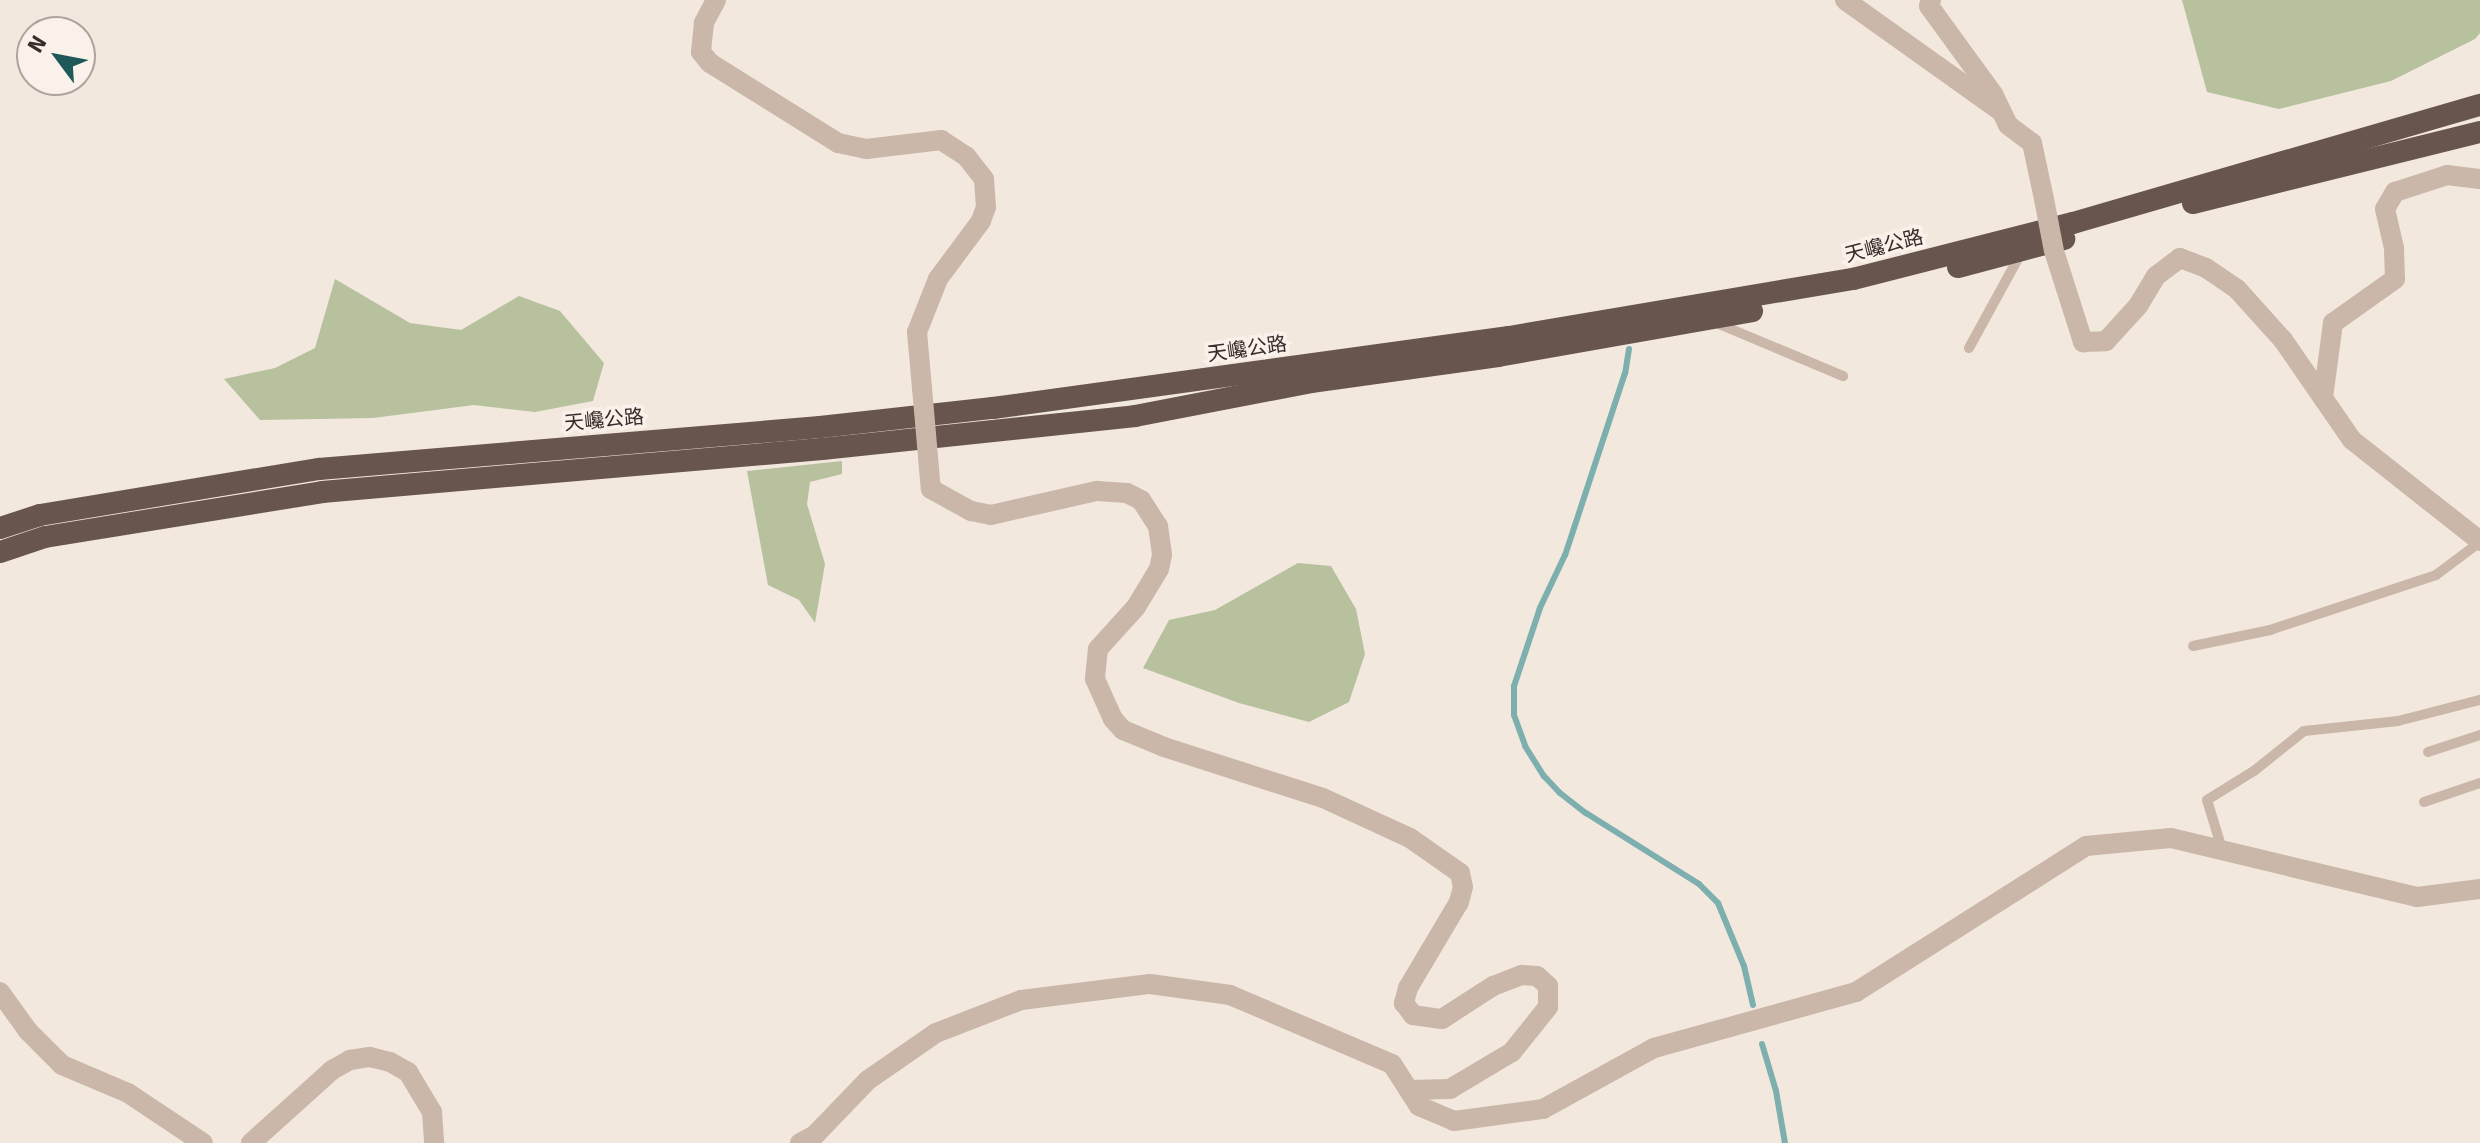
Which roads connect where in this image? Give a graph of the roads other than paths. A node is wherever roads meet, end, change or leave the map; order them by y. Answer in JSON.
{"nodes":[{"id":1,"x":716,"y":0,"type":"edge"},
{"id":2,"x":1845,"y":0,"type":"edge"},
{"id":3,"x":1931,"y":0,"type":"edge"},
{"id":4,"x":2480,"y":105,"type":"edge"},
{"id":5,"x":2002,"y":113,"type":"junction"},
{"id":6,"x":2480,"y":132,"type":"edge"},
{"id":7,"x":2480,"y":179,"type":"edge"},
{"id":8,"x":2021,"y":253,"type":"junction"},
{"id":9,"x":1708,"y":320,"type":"junction"},
{"id":10,"x":1969,"y":348,"type":"dead end"},
{"id":11,"x":1843,"y":376,"type":"dead end"},
{"id":12,"x":2323,"y":398,"type":"junction"},
{"id":13,"x":0,"y":528,"type":"edge"},
{"id":14,"x":2480,"y":542,"type":"edge"},
{"id":15,"x":0,"y":552,"type":"edge"},
{"id":16,"x":2193,"y":646,"type":"dead end"},
{"id":17,"x":2480,"y":700,"type":"edge"},
{"id":18,"x":2480,"y":735,"type":"edge"},
{"id":19,"x":2428,"y":752,"type":"dead end"},
{"id":20,"x":2480,"y":783,"type":"edge"},
{"id":21,"x":2424,"y":802,"type":"dead end"},
{"id":22,"x":2222,"y":851,"type":"junction"},
{"id":23,"x":2480,"y":889,"type":"edge"},
{"id":24,"x":0,"y":992,"type":"edge"},
{"id":25,"x":1409,"y":1090,"type":"junction"},
{"id":26,"x":203,"y":1143,"type":"edge"},
{"id":27,"x":251,"y":1143,"type":"edge"},
{"id":28,"x":434,"y":1143,"type":"edge"},
{"id":29,"x":800,"y":1143,"type":"edge"}],
"edges":[{"from":1,"to":25,"type":"street","bridge":true},
{"from":2,"to":5,"type":"street"},
{"from":3,"to":5,"type":"street"},
{"from":4,"to":13,"type":"highway","name":"天巉公路"},
{"from":5,"to":12,"type":"street","bridge":true},
{"from":6,"to":8,"type":"highway","name":"天巉公路"},
{"from":7,"to":12,"type":"street"},
{"from":8,"to":9,"type":"highway","name":"天巉公路"},
{"from":8,"to":10,"type":"lane"},
{"from":9,"to":11,"type":"lane"},
{"from":9,"to":15,"type":"highway","name":"天巉公路"},
{"from":12,"to":14,"type":"street"},
{"from":14,"to":16,"type":"lane"},
{"from":17,"to":22,"type":"lane"},
{"from":18,"to":19,"type":"lane"},
{"from":20,"to":21,"type":"lane"},
{"from":22,"to":23,"type":"street"},
{"from":22,"to":25,"type":"street"},
{"from":24,"to":26,"type":"street"},
{"from":25,"to":29,"type":"street"},
{"from":27,"to":28,"type":"street"}]}
